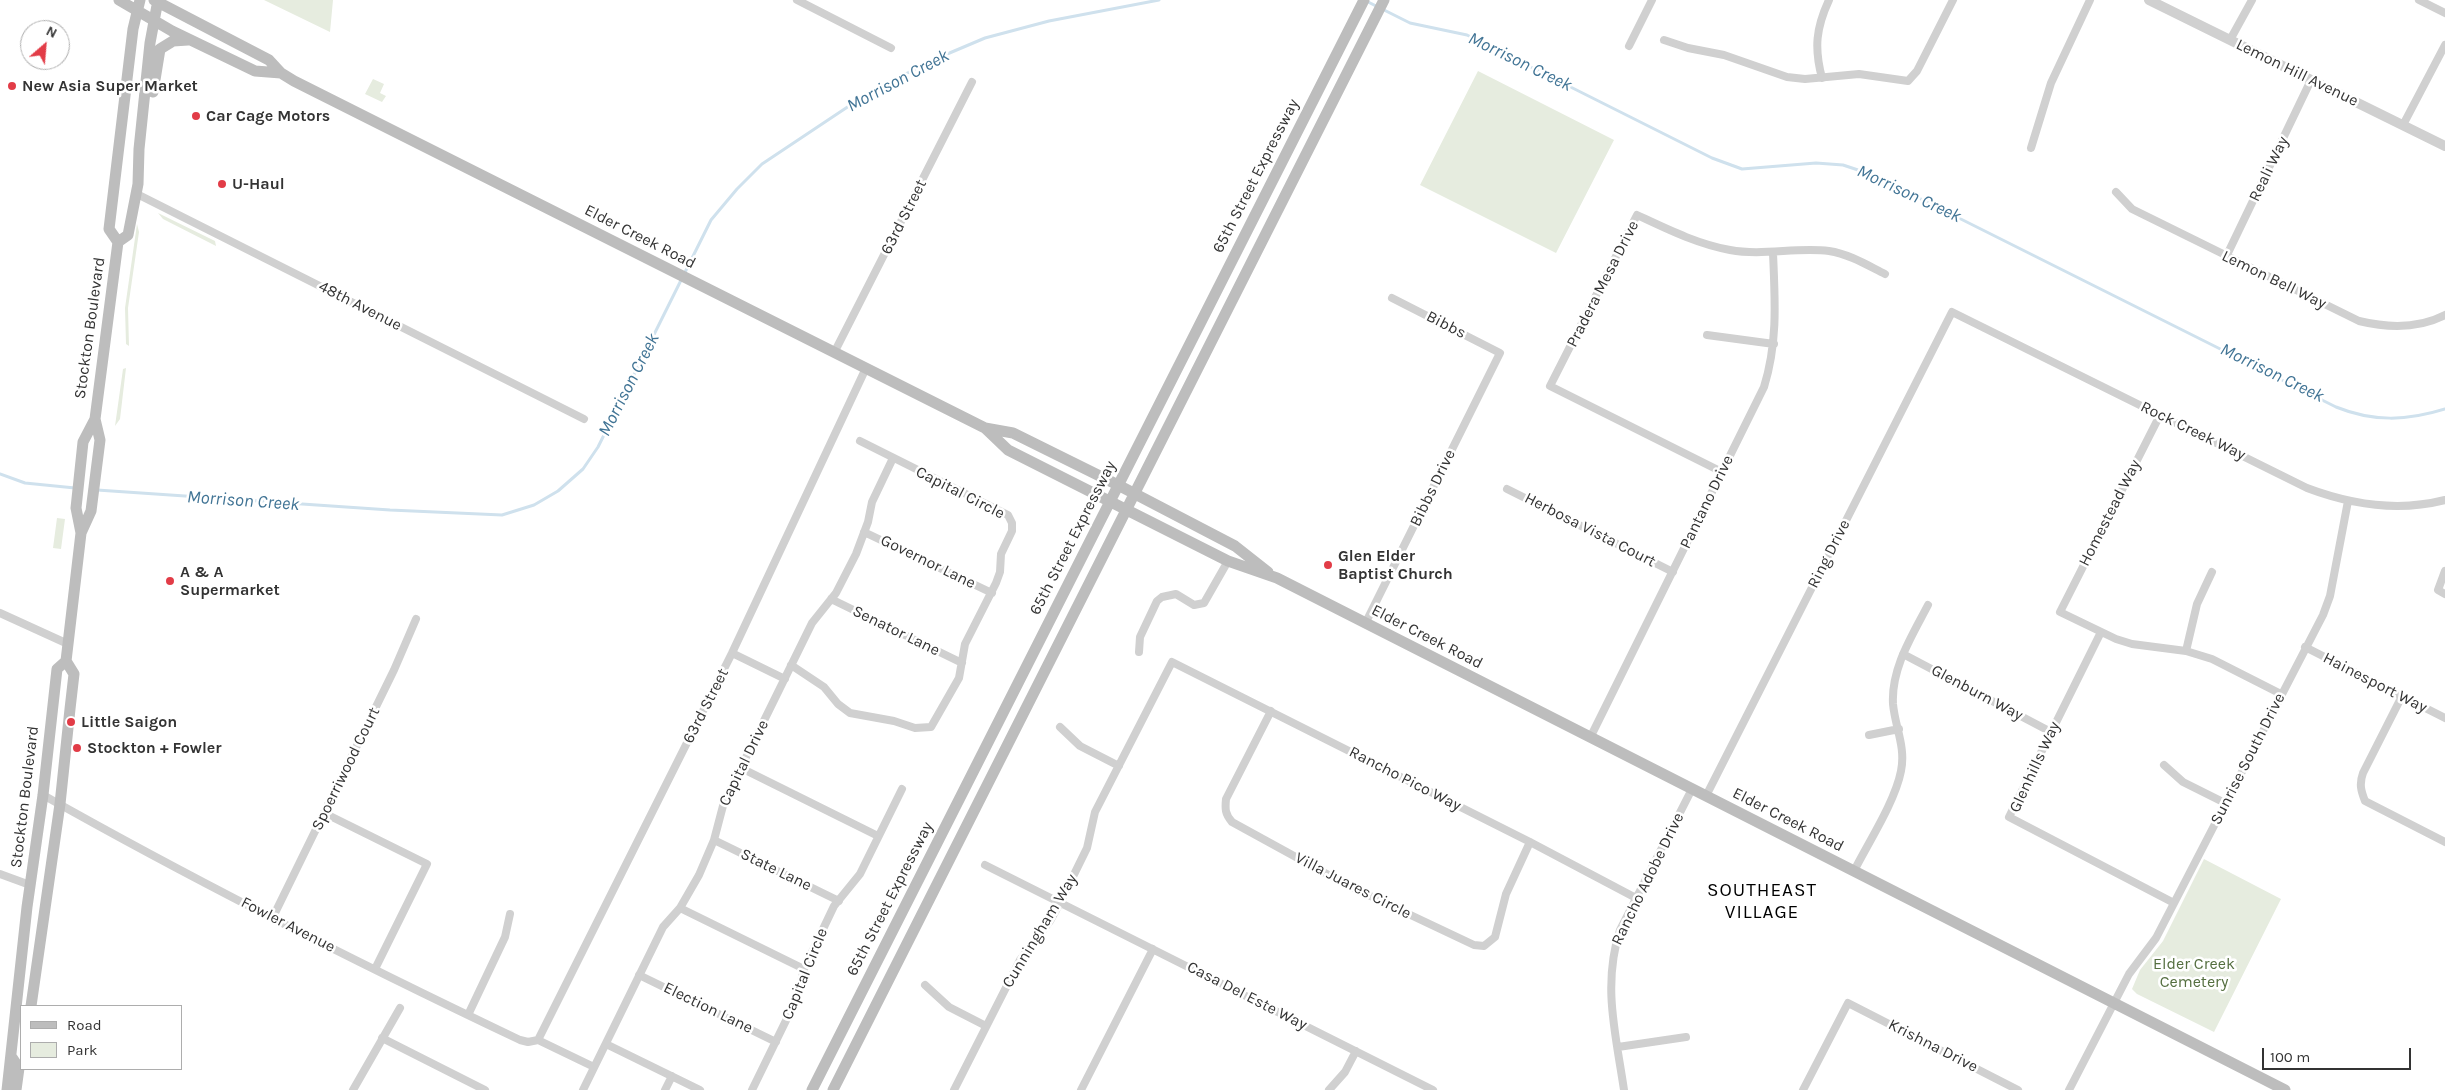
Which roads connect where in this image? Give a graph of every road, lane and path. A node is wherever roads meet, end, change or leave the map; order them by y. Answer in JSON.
{"nodes":[{"id":1,"x":119,"y":0,"type":"edge"},
{"id":2,"x":797,"y":0,"type":"edge"},
{"id":3,"x":1364,"y":0,"type":"edge"},
{"id":4,"x":1384,"y":0,"type":"edge"},
{"id":5,"x":1652,"y":0,"type":"edge"},
{"id":6,"x":1829,"y":0,"type":"edge"},
{"id":7,"x":1953,"y":0,"type":"edge"},
{"id":8,"x":2090,"y":0,"type":"edge"},
{"id":9,"x":2149,"y":0,"type":"edge"},
{"id":10,"x":2252,"y":0,"type":"edge"},
{"id":11,"x":2419,"y":0,"type":"edge"},
{"id":12,"x":156,"y":1,"type":"edge"},
{"id":13,"x":139,"y":6,"type":"edge"},
{"id":14,"x":2445,"y":13,"type":"edge"},
{"id":15,"x":154,"y":21,"type":"junction"},
{"id":16,"x":189,"y":40,"type":"junction"},
{"id":17,"x":1664,"y":40,"type":"dead end"},
{"id":18,"x":2230,"y":40,"type":"junction"},
{"id":19,"x":2445,"y":45,"type":"edge"},
{"id":20,"x":1629,"y":46,"type":"dead end"},
{"id":21,"x":892,"y":48,"type":"dead end"},
{"id":22,"x":281,"y":73,"type":"junction"},
{"id":23,"x":1822,"y":78,"type":"junction"},
{"id":24,"x":2312,"y":80,"type":"junction"},
{"id":25,"x":972,"y":82,"type":"dead end"},
{"id":26,"x":144,"y":113,"type":"junction"},
{"id":27,"x":2403,"y":125,"type":"junction"},
{"id":28,"x":2445,"y":146,"type":"edge"},
{"id":29,"x":2031,"y":148,"type":"dead end"},
{"id":30,"x":2116,"y":192,"type":"dead end"},
{"id":31,"x":136,"y":194,"type":"junction"},
{"id":32,"x":118,"y":242,"type":"junction"},
{"id":33,"x":1773,"y":253,"type":"junction"},
{"id":34,"x":2226,"y":257,"type":"junction"},
{"id":35,"x":1885,"y":274,"type":"dead end"},
{"id":36,"x":1392,"y":298,"type":"dead end"},
{"id":37,"x":1952,"y":312,"type":"joint"},
{"id":38,"x":2445,"y":315,"type":"edge"},
{"id":39,"x":1707,"y":335,"type":"dead end"},
{"id":40,"x":1774,"y":344,"type":"junction"},
{"id":41,"x":834,"y":353,"type":"junction"},
{"id":42,"x":1500,"y":353,"type":"joint"},
{"id":43,"x":866,"y":368,"type":"junction"},
{"id":44,"x":2160,"y":415,"type":"junction"},
{"id":45,"x":95,"y":419,"type":"junction"},
{"id":46,"x":584,"y":419,"type":"dead end"},
{"id":47,"x":985,"y":428,"type":"junction"},
{"id":48,"x":860,"y":441,"type":"dead end"},
{"id":49,"x":893,"y":458,"type":"junction"},
{"id":50,"x":1722,"y":472,"type":"junction"},
{"id":51,"x":1118,"y":485,"type":"junction"},
{"id":52,"x":1507,"y":489,"type":"dead end"},
{"id":53,"x":1136,"y":494,"type":"junction"},
{"id":54,"x":2445,"y":500,"type":"edge"},
{"id":55,"x":1110,"y":502,"type":"junction"},
{"id":56,"x":2348,"y":502,"type":"junction"},
{"id":57,"x":1127,"y":511,"type":"junction"},
{"id":58,"x":81,"y":532,"type":"junction"},
{"id":59,"x":864,"y":532,"type":"junction"},
{"id":60,"x":1228,"y":561,"type":"junction"},
{"id":61,"x":2445,"y":571,"type":"edge"},
{"id":62,"x":1673,"y":572,"type":"junction"},
{"id":63,"x":2212,"y":572,"type":"dead end"},
{"id":64,"x":1277,"y":578,"type":"junction"},
{"id":65,"x":992,"y":593,"type":"junction"},
{"id":66,"x":2445,"y":594,"type":"edge"},
{"id":67,"x":831,"y":599,"type":"junction"},
{"id":68,"x":1928,"y":605,"type":"dead end"},
{"id":69,"x":0,"y":613,"type":"edge"},
{"id":70,"x":416,"y":619,"type":"dead end"},
{"id":71,"x":1365,"y":624,"type":"junction"},
{"id":72,"x":2101,"y":632,"type":"junction"},
{"id":73,"x":68,"y":644,"type":"junction"},
{"id":74,"x":2305,"y":647,"type":"junction"},
{"id":75,"x":2186,"y":651,"type":"junction"},
{"id":76,"x":1139,"y":652,"type":"dead end"},
{"id":77,"x":732,"y":653,"type":"junction"},
{"id":78,"x":1903,"y":654,"type":"junction"},
{"id":79,"x":66,"y":661,"type":"junction"},
{"id":80,"x":1172,"y":662,"type":"joint"},
{"id":81,"x":962,"y":663,"type":"junction"},
{"id":82,"x":791,"y":665,"type":"junction"},
{"id":83,"x":785,"y":679,"type":"junction"},
{"id":84,"x":2281,"y":694,"type":"junction"},
{"id":85,"x":2402,"y":696,"type":"junction"},
{"id":86,"x":1272,"y":711,"type":"junction"},
{"id":87,"x":2445,"y":718,"type":"edge"},
{"id":88,"x":1060,"y":726,"type":"dead end"},
{"id":89,"x":1899,"y":729,"type":"junction"},
{"id":90,"x":2051,"y":732,"type":"junction"},
{"id":91,"x":1869,"y":735,"type":"dead end"},
{"id":92,"x":1590,"y":738,"type":"junction"},
{"id":93,"x":2164,"y":765,"type":"dead end"},
{"id":94,"x":1119,"y":766,"type":"junction"},
{"id":95,"x":741,"y":768,"type":"junction"},
{"id":96,"x":902,"y":788,"type":"dead end"},
{"id":97,"x":1692,"y":789,"type":"junction"},
{"id":98,"x":44,"y":794,"type":"junction"},
{"id":99,"x":1706,"y":796,"type":"junction"},
{"id":100,"x":2225,"y":803,"type":"junction"},
{"id":101,"x":60,"y":804,"type":"junction"},
{"id":102,"x":324,"y":813,"type":"junction"},
{"id":103,"x":878,"y":836,"type":"junction"},
{"id":104,"x":714,"y":840,"type":"junction"},
{"id":105,"x":1530,"y":842,"type":"junction"},
{"id":106,"x":2445,"y":842,"type":"edge"},
{"id":107,"x":985,"y":865,"type":"dead end"},
{"id":108,"x":1854,"y":871,"type":"junction"},
{"id":109,"x":0,"y":874,"type":"edge"},
{"id":110,"x":30,"y":886,"type":"junction"},
{"id":111,"x":48,"y":886,"type":"junction"},
{"id":112,"x":1636,"y":898,"type":"junction"},
{"id":113,"x":839,"y":901,"type":"junction"},
{"id":114,"x":1060,"y":903,"type":"junction"},
{"id":115,"x":2174,"y":903,"type":"junction"},
{"id":116,"x":680,"y":908,"type":"junction"},
{"id":117,"x":510,"y":914,"type":"dead end"},
{"id":118,"x":273,"y":918,"type":"junction"},
{"id":119,"x":1152,"y":949,"type":"junction"},
{"id":120,"x":804,"y":968,"type":"junction"},
{"id":121,"x":375,"y":969,"type":"junction"},
{"id":122,"x":639,"y":974,"type":"junction"},
{"id":123,"x":925,"y":986,"type":"dead end"},
{"id":124,"x":2114,"y":1003,"type":"junction"},
{"id":125,"x":31,"y":1005,"type":"edge"},
{"id":126,"x":400,"y":1008,"type":"dead end"},
{"id":127,"x":468,"y":1015,"type":"junction"},
{"id":128,"x":986,"y":1026,"type":"junction"},
{"id":129,"x":1686,"y":1036,"type":"dead end"},
{"id":130,"x":382,"y":1038,"type":"junction"},
{"id":131,"x":538,"y":1040,"type":"junction"},
{"id":132,"x":776,"y":1042,"type":"junction"},
{"id":133,"x":606,"y":1044,"type":"junction"},
{"id":134,"x":1618,"y":1047,"type":"junction"},
{"id":135,"x":1356,"y":1051,"type":"junction"},
{"id":136,"x":11,"y":1056,"type":"junction"},
{"id":137,"x":594,"y":1067,"type":"junction"},
{"id":138,"x":24,"y":1070,"type":"edge"},
{"id":139,"x":672,"y":1076,"type":"junction"},
{"id":140,"x":7,"y":1090,"type":"edge"},
{"id":141,"x":16,"y":1090,"type":"edge"},
{"id":142,"x":21,"y":1090,"type":"edge"},
{"id":143,"x":353,"y":1090,"type":"edge"},
{"id":144,"x":485,"y":1090,"type":"edge"},
{"id":145,"x":582,"y":1090,"type":"edge"},
{"id":146,"x":665,"y":1090,"type":"edge"},
{"id":147,"x":700,"y":1090,"type":"edge"},
{"id":148,"x":752,"y":1090,"type":"edge"},
{"id":149,"x":812,"y":1090,"type":"edge"},
{"id":150,"x":833,"y":1090,"type":"edge"},
{"id":151,"x":954,"y":1090,"type":"edge"},
{"id":152,"x":1080,"y":1090,"type":"edge"},
{"id":153,"x":1329,"y":1090,"type":"edge"},
{"id":154,"x":1433,"y":1090,"type":"edge"},
{"id":155,"x":1624,"y":1090,"type":"edge"},
{"id":156,"x":1803,"y":1090,"type":"edge"},
{"id":157,"x":2018,"y":1090,"type":"edge"},
{"id":158,"x":2069,"y":1090,"type":"edge"},
{"id":159,"x":2285,"y":1090,"type":"edge"}],
"edges":[{"from":1,"to":13,"type":"main road","name":"Elder Creek Road"},
{"from":2,"to":21,"type":"street"},
{"from":3,"to":51,"type":"main road","name":"65th Street Expressway"},
{"from":4,"to":53,"type":"main road"},
{"from":5,"to":20,"type":"street"},
{"from":6,"to":23,"type":"street"},
{"from":7,"to":23,"type":"street"},
{"from":8,"to":29,"type":"street"},
{"from":9,"to":18,"type":"street","name":"Lemon Hill Avenue"},
{"from":10,"to":18,"type":"street"},
{"from":11,"to":14,"type":"street"},
{"from":12,"to":15,"type":"main road","name":"Stockton Boulevard"},
{"from":12,"to":22,"type":"main road","name":"Elder Creek Road"},
{"from":13,"to":15,"type":"main road","name":"Elder Creek Road"},
{"from":13,"to":32,"type":"main road","name":"Stockton Boulevard"},
{"from":15,"to":16,"type":"main road","name":"Elder Creek Road"},
{"from":15,"to":26,"type":"main road","name":"Stockton Boulevard"},
{"from":16,"to":22,"type":"main road","name":"Elder Creek Road"},
{"from":16,"to":26,"type":"main road"},
{"from":17,"to":23,"type":"street"},
{"from":18,"to":24,"type":"street","name":"Lemon Hill Avenue"},
{"from":19,"to":27,"type":"street"},
{"from":22,"to":41,"type":"main road","name":"Elder Creek Road"},
{"from":24,"to":27,"type":"street","name":"Lemon Hill Avenue"},
{"from":24,"to":34,"type":"street","name":"Reali Way"},
{"from":25,"to":41,"type":"street","name":"63rd Street"},
{"from":26,"to":31,"type":"main road","name":"Stockton Boulevard"},
{"from":27,"to":28,"type":"street","name":"Lemon Hill Avenue"},
{"from":30,"to":34,"type":"street","name":"Lemon Bell Way"},
{"from":31,"to":32,"type":"main road","name":"Stockton Boulevard"},
{"from":31,"to":46,"type":"street","name":"48th Avenue"},
{"from":32,"to":45,"type":"main road","name":"Stockton Boulevard"},
{"from":33,"to":35,"type":"street","name":"Pradera Mesa Drive"},
{"from":33,"to":40,"type":"street","name":"Pantano Drive"},
{"from":33,"to":50,"type":"street","name":"Pradera Mesa Drive"},
{"from":34,"to":38,"type":"street","name":"Lemon Bell Way"},
{"from":36,"to":42,"type":"street","name":"Bibbs"},
{"from":37,"to":44,"type":"street","name":"Rock Creek Way"},
{"from":37,"to":99,"type":"street","name":"Ring Drive"},
{"from":39,"to":40,"type":"street"},
{"from":40,"to":50,"type":"street","name":"Pantano Drive"},
{"from":41,"to":43,"type":"main road","name":"Elder Creek Road"},
{"from":42,"to":71,"type":"street","name":"Bibbs Drive"},
{"from":43,"to":47,"type":"main road","name":"Elder Creek Road"},
{"from":43,"to":77,"type":"street","name":"63rd Street"},
{"from":44,"to":56,"type":"street","name":"Rock Creek Way"},
{"from":44,"to":72,"type":"street","name":"Homestead Way"},
{"from":45,"to":58,"type":"main road","name":"Stockton Boulevard"},
{"from":45,"to":58,"type":"main road","name":"Stockton Boulevard"},
{"from":47,"to":51,"type":"main road","name":"Elder Creek Road"},
{"from":47,"to":55,"type":"main road","name":"Elder Creek Road"},
{"from":48,"to":49,"type":"street","name":"Capital Circle"},
{"from":49,"to":59,"type":"street","name":"Capital Drive"},
{"from":49,"to":65,"type":"street","name":"Capital Circle"},
{"from":50,"to":62,"type":"street","name":"Pantano Drive"},
{"from":51,"to":53,"type":"main road","name":"Elder Creek Road"},
{"from":51,"to":55,"type":"main road","name":"65th Street Expressway"},
{"from":52,"to":62,"type":"street","name":"Herbosa Vista Court"},
{"from":53,"to":57,"type":"main road"},
{"from":53,"to":64,"type":"main road","name":"Elder Creek Road"},
{"from":54,"to":56,"type":"street","name":"Rock Creek Way"},
{"from":55,"to":57,"type":"main road","name":"Elder Creek Road"},
{"from":55,"to":149,"type":"main road","name":"65th Street Expressway"},
{"from":56,"to":74,"type":"street","name":"Sunrise South Drive"},
{"from":57,"to":60,"type":"main road","name":"Elder Creek Road"},
{"from":57,"to":150,"type":"main road"},
{"from":58,"to":73,"type":"main road","name":"Stockton Boulevard"},
{"from":59,"to":65,"type":"street","name":"Governor Lane"},
{"from":59,"to":67,"type":"street","name":"Capital Drive"},
{"from":60,"to":64,"type":"main road","name":"Elder Creek Road"},
{"from":60,"to":76,"type":"street"},
{"from":61,"to":66,"type":"street"},
{"from":62,"to":92,"type":"street","name":"Pantano Drive"},
{"from":63,"to":75,"type":"street"},
{"from":64,"to":71,"type":"main road","name":"Elder Creek Road"},
{"from":65,"to":81,"type":"street","name":"Capital Circle"},
{"from":67,"to":81,"type":"street","name":"Senator Lane"},
{"from":67,"to":82,"type":"street","name":"Capital Drive"},
{"from":68,"to":78,"type":"street"},
{"from":69,"to":73,"type":"street"},
{"from":70,"to":102,"type":"street","name":"Spoerriwood Court"},
{"from":71,"to":92,"type":"main road","name":"Elder Creek Road"},
{"from":72,"to":75,"type":"street"},
{"from":72,"to":90,"type":"street","name":"Glenhills Way"},
{"from":73,"to":79,"type":"main road","name":"Stockton Boulevard"},
{"from":74,"to":84,"type":"street","name":"Sunrise South Drive"},
{"from":74,"to":85,"type":"street","name":"Hainesport Way"},
{"from":75,"to":84,"type":"street"},
{"from":77,"to":83,"type":"street"},
{"from":77,"to":131,"type":"street","name":"63rd Street"},
{"from":78,"to":89,"type":"street"},
{"from":78,"to":90,"type":"street","name":"Glenburn Way"},
{"from":79,"to":98,"type":"main road","name":"Stockton Boulevard"},
{"from":79,"to":101,"type":"main road","name":"Stockton Boulevard"},
{"from":80,"to":86,"type":"street","name":"Rancho Pico Way"},
{"from":80,"to":94,"type":"street","name":"Cunningham Way"},
{"from":81,"to":82,"type":"street","name":"Capital Circle"},
{"from":82,"to":83,"type":"street","name":"Capital Drive"},
{"from":83,"to":95,"type":"street","name":"Capital Drive"},
{"from":84,"to":100,"type":"street","name":"Sunrise South Drive"},
{"from":85,"to":87,"type":"street","name":"Hainesport Way"},
{"from":85,"to":106,"type":"street"},
{"from":86,"to":105,"type":"street","name":"Rancho Pico Way"},
{"from":86,"to":105,"type":"street","name":"Villa Juares Circle"},
{"from":88,"to":94,"type":"street"},
{"from":89,"to":91,"type":"street"},
{"from":89,"to":108,"type":"street"},
{"from":90,"to":115,"type":"street","name":"Glenhills Way"},
{"from":92,"to":97,"type":"main road","name":"Elder Creek Road"},
{"from":93,"to":100,"type":"street"},
{"from":94,"to":114,"type":"street","name":"Cunningham Way"},
{"from":95,"to":103,"type":"street"},
{"from":95,"to":104,"type":"street","name":"Capital Drive"},
{"from":96,"to":103,"type":"street","name":"Capital Circle"},
{"from":97,"to":99,"type":"main road","name":"Elder Creek Road"},
{"from":97,"to":112,"type":"street","name":"Rancho Adobe Drive"},
{"from":98,"to":101,"type":"street","name":"Fowler Avenue"},
{"from":98,"to":110,"type":"main road","name":"Stockton Boulevard"},
{"from":99,"to":108,"type":"main road","name":"Elder Creek Road"},
{"from":100,"to":115,"type":"street","name":"Sunrise South Drive"},
{"from":101,"to":111,"type":"main road","name":"Stockton Boulevard"},
{"from":101,"to":118,"type":"street","name":"Fowler Avenue"},
{"from":102,"to":118,"type":"street","name":"Spoerriwood Court"},
{"from":102,"to":121,"type":"street"},
{"from":103,"to":113,"type":"street","name":"Capital Circle"},
{"from":104,"to":113,"type":"street","name":"State Lane"},
{"from":104,"to":116,"type":"street","name":"Capital Drive"},
{"from":105,"to":112,"type":"street","name":"Rancho Pico Way"},
{"from":107,"to":114,"type":"street","name":"Casa Del Este Way"},
{"from":108,"to":124,"type":"main road","name":"Elder Creek Road"},
{"from":109,"to":110,"type":"street"},
{"from":110,"to":111,"type":"main road"},
{"from":110,"to":136,"type":"main road","name":"Stockton Boulevard"},
{"from":111,"to":125,"type":"main road","name":"Stockton Boulevard"},
{"from":112,"to":134,"type":"street","name":"Rancho Adobe Drive"},
{"from":113,"to":120,"type":"street","name":"Capital Circle"},
{"from":114,"to":119,"type":"street","name":"Casa Del Este Way"},
{"from":114,"to":128,"type":"street","name":"Cunningham Way"},
{"from":115,"to":124,"type":"street","name":"Sunrise South Drive"},
{"from":116,"to":120,"type":"street"},
{"from":116,"to":122,"type":"street","name":"Capital Drive"},
{"from":117,"to":127,"type":"street"},
{"from":118,"to":121,"type":"street","name":"Fowler Avenue"},
{"from":119,"to":135,"type":"street","name":"Casa Del Este Way"},
{"from":119,"to":152,"type":"street"},
{"from":120,"to":132,"type":"street","name":"Capital Circle"},
{"from":121,"to":127,"type":"street","name":"Fowler Avenue"},
{"from":122,"to":132,"type":"street","name":"Election Lane"},
{"from":122,"to":133,"type":"street","name":"Capital Drive"},
{"from":123,"to":128,"type":"street"},
{"from":124,"to":158,"type":"street","name":"Sunrise South Drive"},
{"from":124,"to":159,"type":"main road","name":"Elder Creek Road"},
{"from":126,"to":130,"type":"street"},
{"from":127,"to":131,"type":"street","name":"Fowler Avenue"},
{"from":128,"to":151,"type":"street","name":"Cunningham Way"},
{"from":129,"to":134,"type":"street"},
{"from":130,"to":143,"type":"street"},
{"from":130,"to":144,"type":"street"},
{"from":131,"to":137,"type":"street"},
{"from":132,"to":148,"type":"street","name":"Capital Circle"},
{"from":133,"to":137,"type":"street","name":"Capital Drive"},
{"from":133,"to":139,"type":"street"},
{"from":134,"to":155,"type":"street","name":"Rancho Adobe Drive"},
{"from":135,"to":153,"type":"street"},
{"from":135,"to":154,"type":"street","name":"Casa Del Este Way"},
{"from":136,"to":140,"type":"main road","name":"Stockton Boulevard"},
{"from":136,"to":141,"type":"main road"},
{"from":137,"to":145,"type":"street","name":"Capital Drive"},
{"from":138,"to":142,"type":"main road"},
{"from":139,"to":146,"type":"street"},
{"from":139,"to":147,"type":"street"},
{"from":156,"to":157,"type":"street","name":"Krishna Drive"}]}
